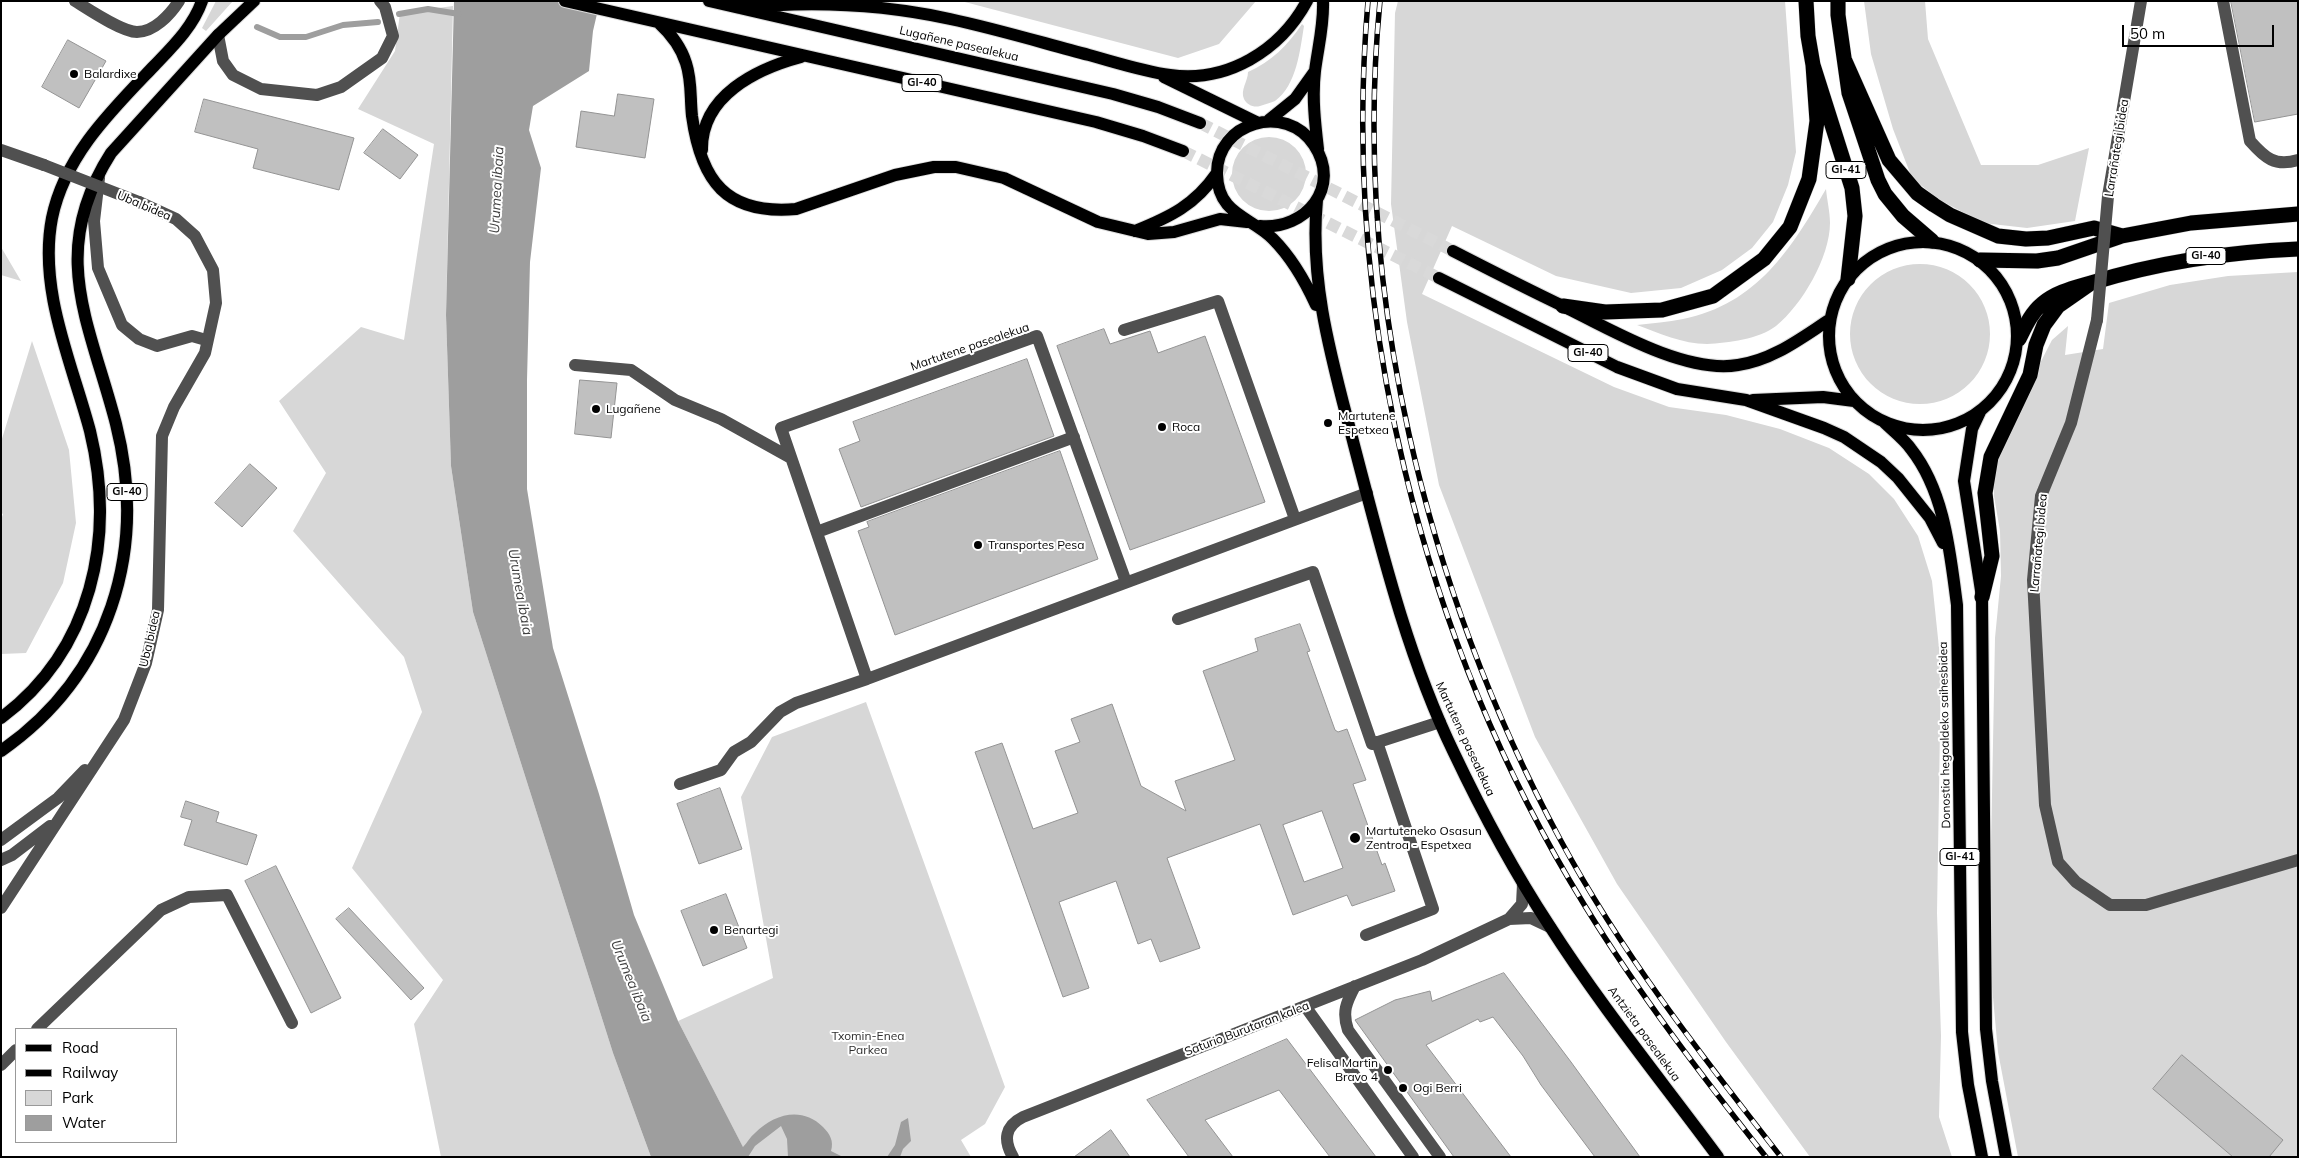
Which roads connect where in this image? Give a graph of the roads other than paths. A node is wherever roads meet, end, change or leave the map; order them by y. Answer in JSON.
{"nodes":[{"id":1,"x":75,"y":1,"type":"edge"},
{"id":2,"x":179,"y":1,"type":"edge"},
{"id":3,"x":202,"y":1,"type":"edge"},
{"id":4,"x":254,"y":1,"type":"edge"},
{"id":5,"x":380,"y":1,"type":"edge"},
{"id":6,"x":565,"y":1,"type":"edge"},
{"id":7,"x":709,"y":1,"type":"edge"},
{"id":8,"x":1307,"y":1,"type":"edge"},
{"id":9,"x":1323,"y":1,"type":"edge"},
{"id":10,"x":1806,"y":1,"type":"edge"},
{"id":11,"x":1838,"y":1,"type":"edge"},
{"id":12,"x":2141,"y":1,"type":"edge"},
{"id":13,"x":2223,"y":1,"type":"edge"},
{"id":14,"x":740,"y":8,"type":"junction"},
{"id":15,"x":659,"y":22,"type":"junction"},
{"id":16,"x":218,"y":35,"type":"junction"},
{"id":17,"x":804,"y":56,"type":"junction"},
{"id":18,"x":1845,"y":61,"type":"junction"},
{"id":19,"x":1814,"y":65,"type":"junction"},
{"id":20,"x":1315,"y":71,"type":"junction"},
{"id":21,"x":1152,"y":72,"type":"junction"},
{"id":22,"x":1270,"y":120,"type":"junction"},
{"id":23,"x":1256,"y":122,"type":"junction"},
{"id":24,"x":1200,"y":124,"type":"tunnel mouth"},
{"id":25,"x":1,"y":150,"type":"edge"},
{"id":26,"x":1183,"y":151,"type":"tunnel mouth"},
{"id":27,"x":1318,"y":151,"type":"junction"},
{"id":28,"x":702,"y":160,"type":"junction"},
{"id":29,"x":2298,"y":160,"type":"edge"},
{"id":30,"x":99,"y":172,"type":"junction"},
{"id":31,"x":1217,"y":173,"type":"junction"},
{"id":32,"x":1317,"y":200,"type":"junction"},
{"id":33,"x":2298,"y":214,"type":"edge"},
{"id":34,"x":1247,"y":222,"type":"junction"},
{"id":35,"x":1260,"y":226,"type":"junction"},
{"id":36,"x":1135,"y":231,"type":"junction"},
{"id":37,"x":2122,"y":236,"type":"junction"},
{"id":38,"x":1932,"y":241,"type":"junction"},
{"id":39,"x":2298,"y":249,"type":"edge"},
{"id":40,"x":1453,"y":251,"type":"tunnel mouth"},
{"id":41,"x":1980,"y":260,"type":"junction"},
{"id":42,"x":1439,"y":278,"type":"tunnel mouth"},
{"id":43,"x":1848,"y":279,"type":"junction"},
{"id":44,"x":2091,"y":283,"type":"junction"},
{"id":45,"x":1562,"y":306,"type":"junction"},
{"id":46,"x":1829,"y":320,"type":"junction"},
{"id":47,"x":1323,"y":323,"type":"junction"},
{"id":48,"x":1124,"y":330,"type":"dead end"},
{"id":49,"x":2018,"y":339,"type":"junction"},
{"id":50,"x":206,"y":340,"type":"junction"},
{"id":51,"x":575,"y":365,"type":"dead end"},
{"id":52,"x":1746,"y":400,"type":"junction"},
{"id":53,"x":1854,"y":401,"type":"junction"},
{"id":54,"x":1980,"y":412,"type":"junction"},
{"id":55,"x":1884,"y":422,"type":"junction"},
{"id":56,"x":1074,"y":437,"type":"junction"},
{"id":57,"x":791,"y":458,"type":"junction"},
{"id":58,"x":1367,"y":493,"type":"junction"},
{"id":59,"x":1295,"y":519,"type":"junction"},
{"id":60,"x":817,"y":532,"type":"junction"},
{"id":61,"x":1950,"y":557,"type":"junction"},
{"id":62,"x":1126,"y":582,"type":"junction"},
{"id":63,"x":1982,"y":597,"type":"junction"},
{"id":64,"x":1178,"y":619,"type":"dead end"},
{"id":65,"x":867,"y":679,"type":"junction"},
{"id":66,"x":1,"y":718,"type":"edge"},
{"id":67,"x":1440,"y":722,"type":"junction"},
{"id":68,"x":1377,"y":742,"type":"junction"},
{"id":69,"x":1,"y":751,"type":"edge"},
{"id":70,"x":103,"y":752,"type":"junction"},
{"id":71,"x":680,"y":784,"type":"dead end"},
{"id":72,"x":65,"y":812,"type":"junction"},
{"id":73,"x":1,"y":840,"type":"edge"},
{"id":74,"x":1,"y":860,"type":"edge"},
{"id":75,"x":2298,"y":860,"type":"edge"},
{"id":76,"x":1523,"y":884,"type":"junction"},
{"id":77,"x":1,"y":908,"type":"edge"},
{"id":78,"x":1509,"y":919,"type":"junction"},
{"id":79,"x":1550,"y":927,"type":"junction"},
{"id":80,"x":1366,"y":935,"type":"dead end"},
{"id":81,"x":1355,"y":986,"type":"junction"},
{"id":82,"x":1306,"y":1006,"type":"junction"},
{"id":83,"x":292,"y":1023,"type":"dead end"},
{"id":84,"x":38,"y":1028,"type":"edge"},
{"id":85,"x":15,"y":1051,"type":"edge"},
{"id":86,"x":1,"y":1065,"type":"edge"},
{"id":87,"x":1012,"y":1154,"type":"edge"},
{"id":88,"x":1413,"y":1157,"type":"edge"},
{"id":89,"x":1440,"y":1157,"type":"edge"},
{"id":90,"x":1718,"y":1157,"type":"edge"},
{"id":91,"x":1982,"y":1157,"type":"edge"},
{"id":92,"x":2006,"y":1157,"type":"edge"}],
"edges":[{"from":1,"to":2,"type":"street"},
{"from":3,"to":66,"type":"main road","number":"GI-40"},
{"from":4,"to":16,"type":"main road","number":"GI-40"},
{"from":5,"to":16,"type":"street"},
{"from":6,"to":15,"type":"main road","number":"GI-40"},
{"from":7,"to":14,"type":"main road","name":"Lugañene pasealekua"},
{"from":8,"to":21,"type":"main road"},
{"from":9,"to":20,"type":"main road","name":"Martutene pasealekua"},
{"from":10,"to":19,"type":"highway","number":"GI-41"},
{"from":11,"to":18,"type":"highway","number":"GI-41"},
{"from":12,"to":75,"type":"street","name":"Larrañategi bidea","bridge":true},
{"from":13,"to":29,"type":"street"},
{"from":14,"to":21,"type":"main road"},
{"from":14,"to":24,"type":"main road","name":"Lugañene pasealekua"},
{"from":15,"to":17,"type":"main road","number":"GI-40"},
{"from":15,"to":28,"type":"main road"},
{"from":16,"to":30,"type":"main road","number":"GI-40"},
{"from":17,"to":26,"type":"main road","number":"GI-40"},
{"from":17,"to":28,"type":"main road"},
{"from":18,"to":37,"type":"highway"},
{"from":18,"to":38,"type":"highway","number":"GI-41"},
{"from":19,"to":43,"type":"highway","number":"GI-41"},
{"from":19,"to":45,"type":"highway"},
{"from":20,"to":22,"type":"main road","name":"Martutene pasealekua"},
{"from":20,"to":27,"type":"main road","name":"Martutene pasealekua"},
{"from":21,"to":23,"type":"main road"},
{"from":22,"to":23,"type":"main road","name":"Martutene pasealekua"},
{"from":22,"to":27,"type":"main road","name":"Martutene pasealekua"},
{"from":23,"to":31,"type":"main road","name":"Martutene pasealekua"},
{"from":25,"to":50,"type":"street","name":"Uba bidea","bridge":true},
{"from":27,"to":32,"type":"main road","name":"Martutene pasealekua"},
{"from":28,"to":36,"type":"main road"},
{"from":30,"to":50,"type":"street","name":"Uba bidea"},
{"from":30,"to":69,"type":"main road","number":"GI-40"},
{"from":31,"to":34,"type":"main road","name":"Martutene pasealekua"},
{"from":31,"to":36,"type":"main road"},
{"from":32,"to":35,"type":"main road","name":"Martutene pasealekua"},
{"from":32,"to":47,"type":"main road","name":"Martutene pasealekua"},
{"from":33,"to":37,"type":"highway"},
{"from":34,"to":35,"type":"main road","name":"Martutene pasealekua"},
{"from":34,"to":36,"type":"main road"},
{"from":35,"to":47,"type":"main road","name":"Martutene pasealekua"},
{"from":37,"to":41,"type":"highway"},
{"from":38,"to":41,"type":"main road","number":"GI-41"},
{"from":38,"to":43,"type":"main road","number":"GI-41"},
{"from":39,"to":44,"type":"highway","number":"GI-40"},
{"from":40,"to":45,"type":"main road","number":"GI-40"},
{"from":41,"to":49,"type":"main road","number":"GI-41"},
{"from":42,"to":52,"type":"main road","number":"GI-40"},
{"from":43,"to":46,"type":"main road","number":"GI-41"},
{"from":44,"to":49,"type":"highway"},
{"from":44,"to":63,"type":"highway"},
{"from":45,"to":46,"type":"main road","number":"GI-40"},
{"from":46,"to":53,"type":"main road","number":"GI-41"},
{"from":47,"to":58,"type":"main road","name":"Martutene pasealekua"},
{"from":48,"to":59,"type":"street"},
{"from":49,"to":54,"type":"main road","number":"GI-41"},
{"from":50,"to":70,"type":"street","name":"Uba bidea"},
{"from":51,"to":57,"type":"street"},
{"from":52,"to":53,"type":"main road","number":"GI-40"},
{"from":52,"to":61,"type":"main road"},
{"from":53,"to":55,"type":"main road","number":"GI-41"},
{"from":54,"to":55,"type":"main road","number":"GI-41"},
{"from":54,"to":63,"type":"main road","number":"GI-41"},
{"from":55,"to":61,"type":"main road","name":"Donostia hegoaldeko saihesbidea","number":"GI-41"},
{"from":56,"to":57,"type":"street","name":"Martutene pasealekua"},
{"from":56,"to":60,"type":"street"},
{"from":56,"to":62,"type":"street","name":"Martutene pasealekua"},
{"from":57,"to":60,"type":"street","name":"Martutene pasealekua"},
{"from":58,"to":59,"type":"street"},
{"from":58,"to":67,"type":"main road","name":"Martutene pasealekua"},
{"from":59,"to":62,"type":"street"},
{"from":60,"to":65,"type":"street","name":"Martutene pasealekua"},
{"from":61,"to":91,"type":"main road","name":"Donostia hegoaldeko saihesbidea","number":"GI-41"},
{"from":62,"to":65,"type":"street"},
{"from":63,"to":92,"type":"main road","number":"GI-41"},
{"from":64,"to":68,"type":"street"},
{"from":65,"to":71,"type":"street"},
{"from":67,"to":68,"type":"street"},
{"from":67,"to":76,"type":"main road","name":"Martutene pasealekua"},
{"from":68,"to":80,"type":"street"},
{"from":70,"to":72,"type":"street","name":"Uba bidea"},
{"from":70,"to":73,"type":"street"},
{"from":72,"to":74,"type":"street"},
{"from":72,"to":77,"type":"street","name":"Uba bidea"},
{"from":76,"to":78,"type":"street"},
{"from":76,"to":79,"type":"main road","name":"Martutene pasealekua"},
{"from":78,"to":79,"type":"street"},
{"from":78,"to":81,"type":"street","name":"Saturio Burutaran kalea"},
{"from":79,"to":90,"type":"main road","name":"Antzieta pasealekua"},
{"from":81,"to":82,"type":"street","name":"Saturio Burutaran kalea"},
{"from":81,"to":89,"type":"street"},
{"from":82,"to":87,"type":"street","name":"Saturio Burutaran kalea"},
{"from":82,"to":88,"type":"street"},
{"from":83,"to":84,"type":"street"},
{"from":85,"to":86,"type":"street"}]}
